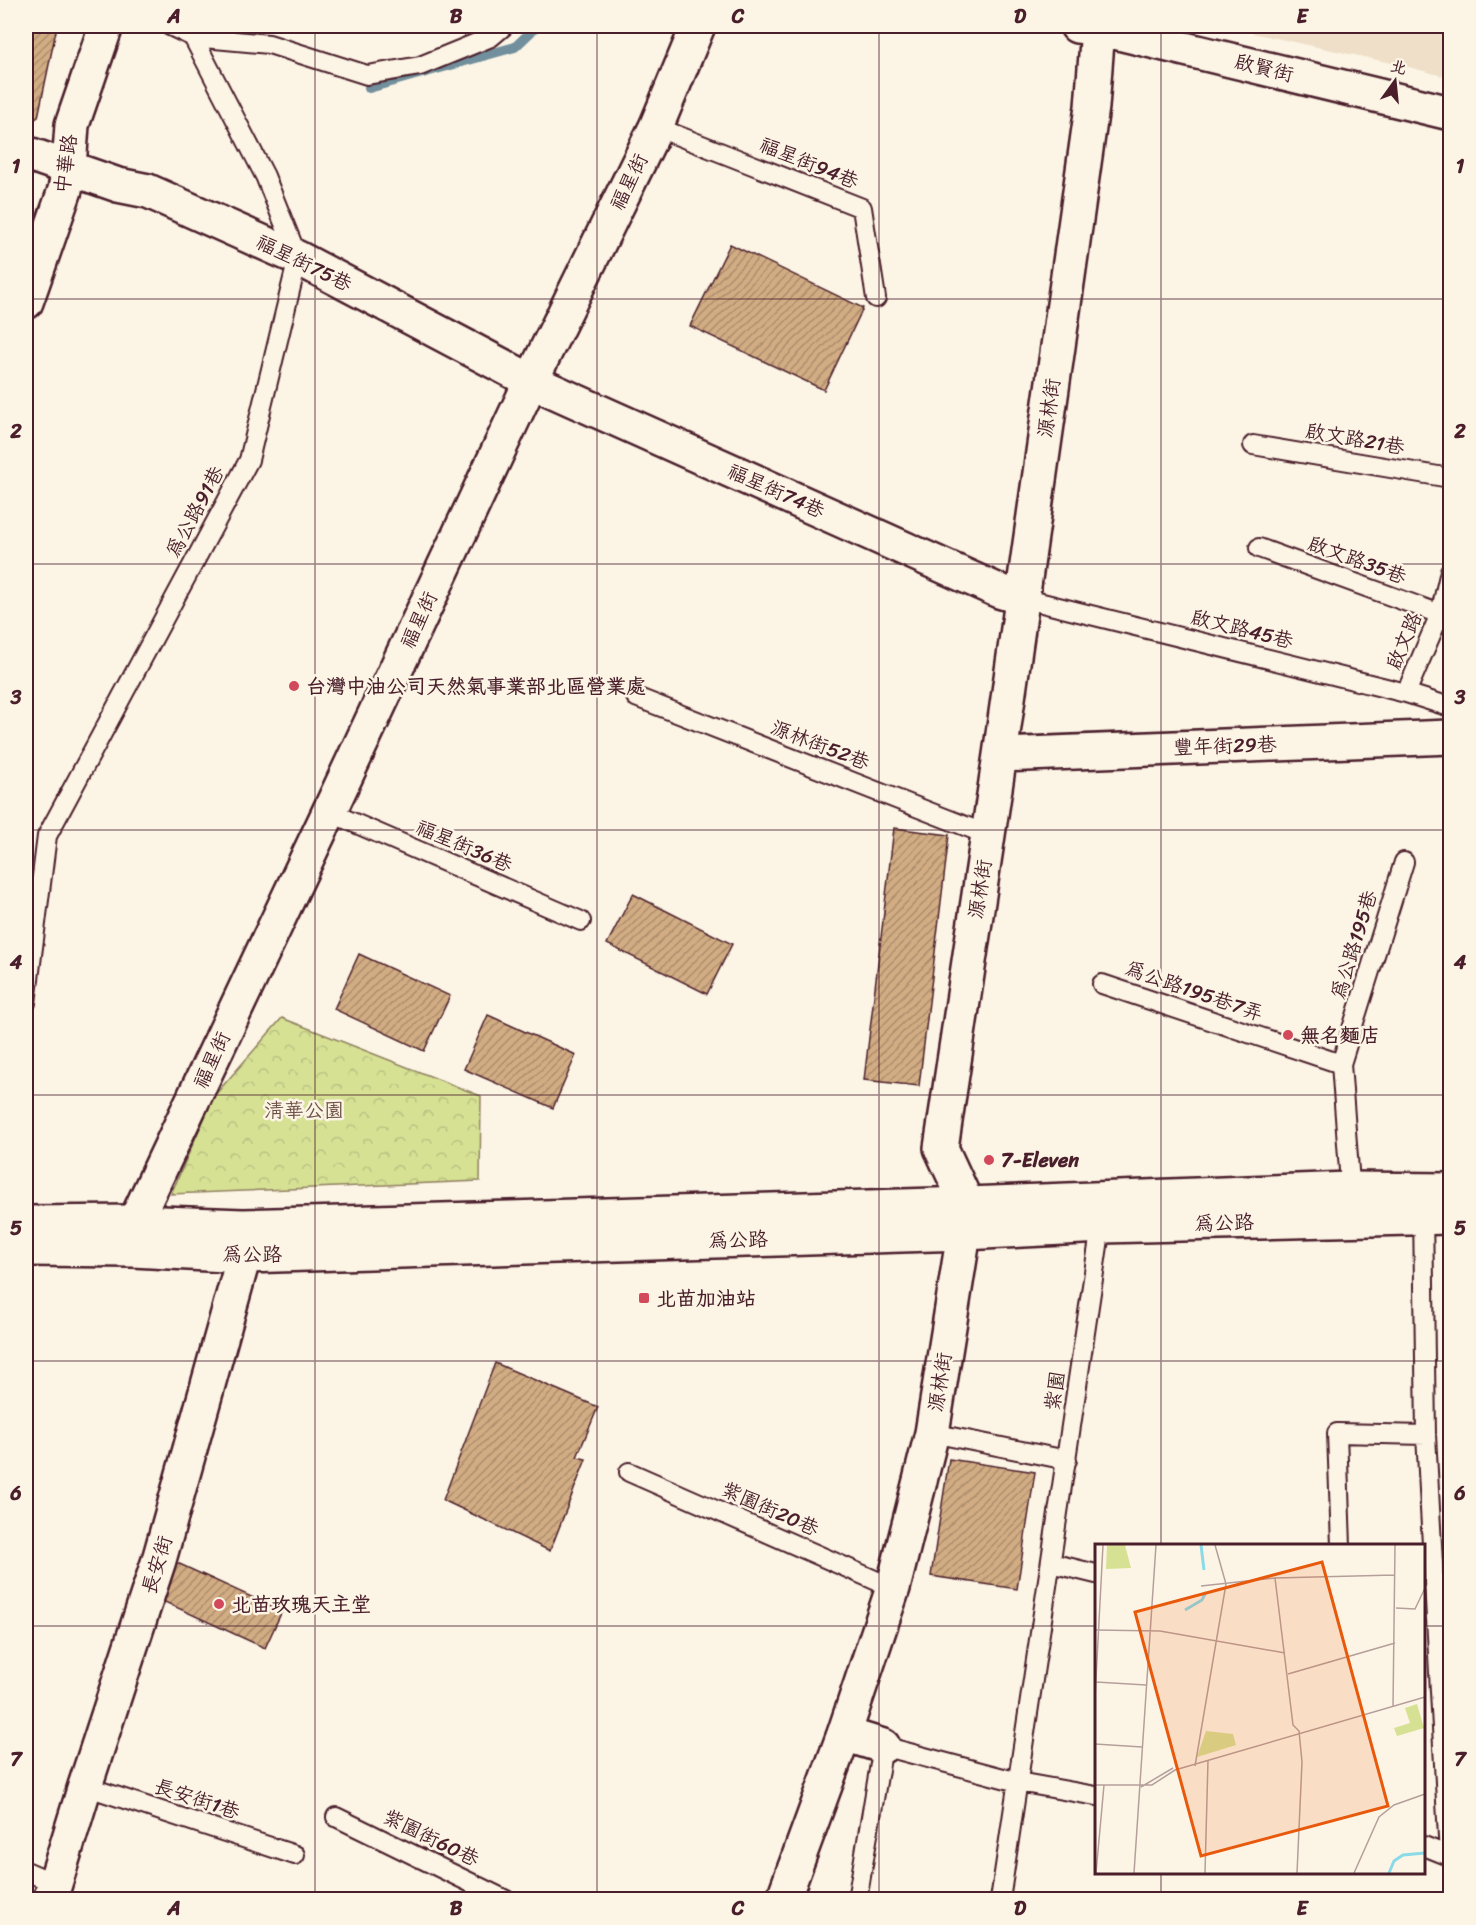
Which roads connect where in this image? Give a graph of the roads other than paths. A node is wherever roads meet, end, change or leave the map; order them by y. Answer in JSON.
{"nodes":[{"id":1,"x":106,"y":26,"type":"edge"},
{"id":2,"x":170,"y":26,"type":"edge"},
{"id":3,"x":504,"y":26,"type":"edge"},
{"id":4,"x":698,"y":26,"type":"edge"},
{"id":5,"x":1087,"y":27,"type":"edge"},
{"id":6,"x":193,"y":36,"type":"junction"},
{"id":7,"x":1450,"y":113,"type":"edge"},
{"id":8,"x":656,"y":127,"type":"junction"},
{"id":9,"x":26,"y":153,"type":"edge"},
{"id":10,"x":69,"y":167,"type":"junction"},
{"id":11,"x":298,"y":258,"type":"junction"},
{"id":12,"x":876,"y":298,"type":"dead end"},
{"id":13,"x":26,"y":302,"type":"edge"},
{"id":14,"x":531,"y":381,"type":"junction"},
{"id":15,"x":1253,"y":445,"type":"dead end"},
{"id":16,"x":1450,"y":478,"type":"edge"},
{"id":17,"x":1259,"y":548,"type":"dead end"},
{"id":18,"x":1450,"y":571,"type":"edge"},
{"id":19,"x":1022,"y":598,"type":"junction"},
{"id":20,"x":1440,"y":614,"type":"junction"},
{"id":21,"x":1406,"y":693,"type":"junction"},
{"id":22,"x":636,"y":696,"type":"dead end"},
{"id":23,"x":1450,"y":707,"type":"edge"},
{"id":24,"x":1450,"y":737,"type":"edge"},
{"id":25,"x":1000,"y":755,"type":"junction"},
{"id":26,"x":329,"y":812,"type":"junction"},
{"id":27,"x":988,"y":835,"type":"junction"},
{"id":28,"x":1404,"y":862,"type":"dead end"},
{"id":29,"x":581,"y":921,"type":"dead end"},
{"id":30,"x":1102,"y":984,"type":"dead end"},
{"id":31,"x":26,"y":1004,"type":"edge"},
{"id":32,"x":1341,"y":1064,"type":"junction"},
{"id":33,"x":1352,"y":1204,"type":"junction"},
{"id":34,"x":1436,"y":1204,"type":"edge"},
{"id":35,"x":1102,"y":1212,"type":"junction"},
{"id":36,"x":965,"y":1218,"type":"junction"},
{"id":37,"x":26,"y":1223,"type":"edge"},
{"id":38,"x":134,"y":1236,"type":"junction"},
{"id":39,"x":244,"y":1241,"type":"junction"},
{"id":40,"x":26,"y":1249,"type":"edge"},
{"id":41,"x":932,"y":1432,"type":"junction"},
{"id":42,"x":1426,"y":1435,"type":"junction"},
{"id":43,"x":1067,"y":1460,"type":"junction"},
{"id":44,"x":629,"y":1472,"type":"dead end"},
{"id":45,"x":1341,"y":1544,"type":"edge"},
{"id":46,"x":1051,"y":1563,"type":"junction"},
{"id":47,"x":1095,"y":1574,"type":"edge"},
{"id":48,"x":893,"y":1588,"type":"junction"},
{"id":49,"x":844,"y":1734,"type":"junction"},
{"id":50,"x":883,"y":1746,"type":"junction"},
{"id":51,"x":1018,"y":1782,"type":"junction"},
{"id":52,"x":85,"y":1786,"type":"junction"},
{"id":53,"x":1095,"y":1796,"type":"edge"},
{"id":54,"x":336,"y":1817,"type":"dead end"},
{"id":55,"x":1425,"y":1846,"type":"edge"},
{"id":56,"x":294,"y":1854,"type":"dead end"},
{"id":57,"x":26,"y":1871,"type":"edge"},
{"id":58,"x":53,"y":1892,"type":"edge"},
{"id":59,"x":506,"y":1899,"type":"edge"},
{"id":60,"x":783,"y":1899,"type":"edge"},
{"id":61,"x":857,"y":1899,"type":"edge"},
{"id":62,"x":1000,"y":1899,"type":"edge"}],
"edges":[{"from":1,"to":10,"type":"street","name":"中華路"},
{"from":2,"to":6,"type":"lane"},
{"from":3,"to":6,"type":"lane"},
{"from":4,"to":8,"type":"street","name":"福星街"},
{"from":5,"to":7,"type":"street","name":"啟賢街"},
{"from":5,"to":19,"type":"street","name":"源林街"},
{"from":6,"to":11,"type":"lane"},
{"from":8,"to":12,"type":"lane","name":"福星街94巷"},
{"from":8,"to":14,"type":"street","name":"福星街"},
{"from":9,"to":10,"type":"street","name":"福星街75巷"},
{"from":10,"to":11,"type":"street","name":"福星街75巷"},
{"from":10,"to":13,"type":"street","name":"中華路"},
{"from":11,"to":14,"type":"street","name":"福星街75巷"},
{"from":11,"to":31,"type":"lane","name":"為公路91巷"},
{"from":14,"to":19,"type":"street","name":"福星街74巷"},
{"from":14,"to":26,"type":"street","name":"福星街"},
{"from":15,"to":16,"type":"lane","name":"啟文路21巷"},
{"from":17,"to":20,"type":"lane","name":"啟文路35巷"},
{"from":18,"to":20,"type":"lane","name":"啟文路"},
{"from":19,"to":21,"type":"lane","name":"啟文路45巷"},
{"from":19,"to":25,"type":"street","name":"源林街"},
{"from":20,"to":21,"type":"lane","name":"啟文路"},
{"from":21,"to":23,"type":"lane","name":"啟文路45巷"},
{"from":22,"to":27,"type":"lane","name":"源林街52巷"},
{"from":24,"to":25,"type":"street","name":"豐年街29巷"},
{"from":25,"to":27,"type":"street","name":"源林街"},
{"from":26,"to":29,"type":"lane","name":"福星街36巷"},
{"from":26,"to":38,"type":"street","name":"福星街"},
{"from":27,"to":36,"type":"street","name":"源林街"},
{"from":28,"to":32,"type":"lane","name":"為公路195巷"},
{"from":30,"to":32,"type":"lane","name":"為公路195巷7弄"},
{"from":32,"to":33,"type":"lane","name":"為公路195巷"},
{"from":33,"to":34,"type":"street","name":"為公路"},
{"from":33,"to":35,"type":"street","name":"為公路"},
{"from":34,"to":42,"type":"lane"},
{"from":35,"to":36,"type":"street","name":"為公路"},
{"from":35,"to":43,"type":"lane","name":"紫園"},
{"from":36,"to":39,"type":"street","name":"為公路"},
{"from":36,"to":41,"type":"street","name":"源林街"},
{"from":37,"to":38,"type":"street","name":"為公路"},
{"from":38,"to":39,"type":"street","name":"為公路"},
{"from":38,"to":40,"type":"street","name":"為公路"},
{"from":39,"to":52,"type":"street","name":"長安街"},
{"from":41,"to":43,"type":"lane"},
{"from":41,"to":48,"type":"street","name":"源林街"},
{"from":42,"to":45,"type":"lane"},
{"from":42,"to":55,"type":"lane"},
{"from":43,"to":46,"type":"lane","name":"紫園"},
{"from":44,"to":48,"type":"lane","name":"紫園街20巷"},
{"from":46,"to":47,"type":"lane"},
{"from":46,"to":51,"type":"lane","name":"紫園"},
{"from":48,"to":49,"type":"street","name":"源林街"},
{"from":49,"to":50,"type":"street"},
{"from":49,"to":60,"type":"street","name":"源林街"},
{"from":50,"to":51,"type":"lane"},
{"from":50,"to":61,"type":"lane"},
{"from":51,"to":53,"type":"lane"},
{"from":51,"to":62,"type":"lane","name":"紫園"},
{"from":52,"to":56,"type":"lane","name":"長安街1巷"},
{"from":52,"to":58,"type":"street","name":"長安街"},
{"from":54,"to":59,"type":"lane","name":"紫園街60巷"},
{"from":57,"to":58,"type":"lane"}]}
